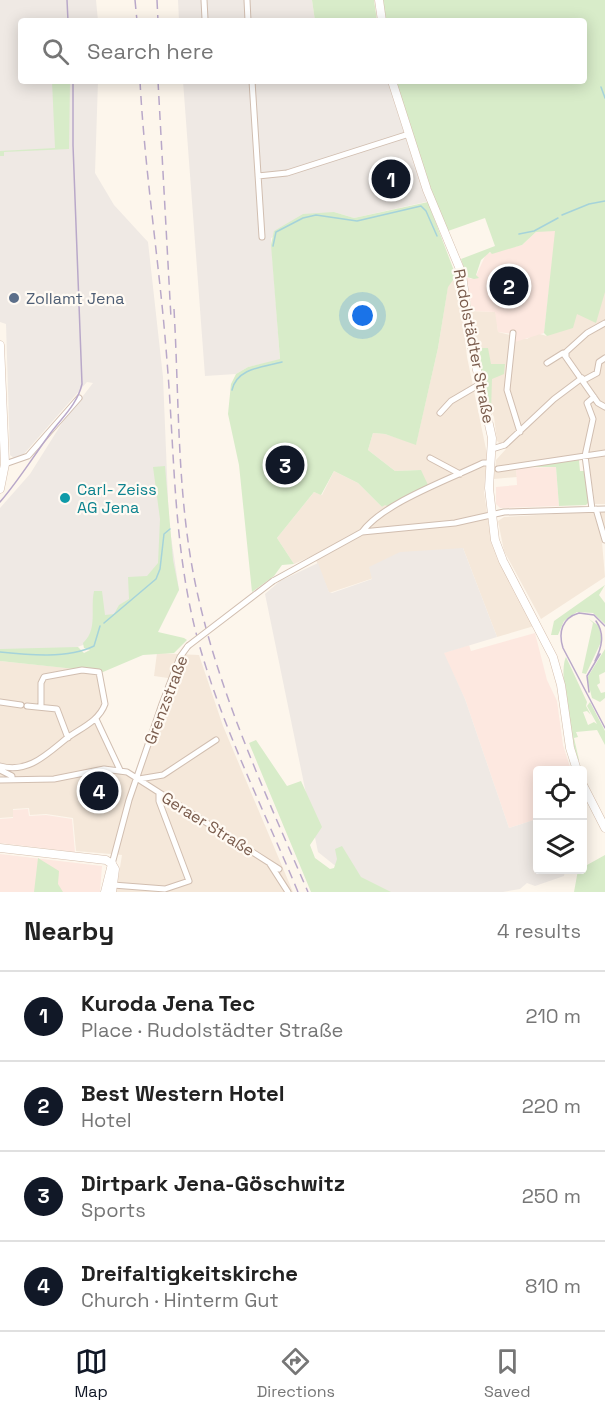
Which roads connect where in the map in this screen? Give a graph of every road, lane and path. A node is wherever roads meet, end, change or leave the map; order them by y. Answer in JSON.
{"nodes":[{"id":1,"x":204,"y":0,"type":"edge"},
{"id":2,"x":247,"y":0,"type":"edge"},
{"id":3,"x":379,"y":0,"type":"edge"},
{"id":4,"x":205,"y":18,"type":"edge"},
{"id":5,"x":248,"y":18,"type":"edge"},
{"id":6,"x":382,"y":18,"type":"edge"},
{"id":7,"x":252,"y":84,"type":"edge"},
{"id":8,"x":393,"y":84,"type":"edge"},
{"id":9,"x":409,"y":134,"type":"junction"},
{"id":10,"x":258,"y":176,"type":"junction"},
{"id":11,"x":262,"y":237,"type":"dead end"},
{"id":12,"x":605,"y":323,"type":"edge"},
{"id":13,"x":513,"y":333,"type":"dead end"},
{"id":14,"x":0,"y":345,"type":"edge"},
{"id":15,"x":566,"y":357,"type":"junction"},
{"id":16,"x":605,"y":358,"type":"edge"},
{"id":17,"x":547,"y":363,"type":"dead end"},
{"id":18,"x":583,"y":379,"type":"junction"},
{"id":19,"x":480,"y":384,"type":"junction"},
{"id":20,"x":594,"y":397,"type":"junction"},
{"id":21,"x":79,"y":398,"type":"dead end"},
{"id":22,"x":605,"y":407,"type":"edge"},
{"id":23,"x":440,"y":413,"type":"dead end"},
{"id":24,"x":520,"y":432,"type":"junction"},
{"id":25,"x":492,"y":449,"type":"junction"},
{"id":26,"x":605,"y":453,"type":"edge"},
{"id":27,"x":585,"y":456,"type":"junction"},
{"id":28,"x":430,"y":458,"type":"dead end"},
{"id":29,"x":491,"y":463,"type":"junction"},
{"id":30,"x":5,"y":464,"type":"junction"},
{"id":31,"x":498,"y":470,"type":"dead end"},
{"id":32,"x":460,"y":474,"type":"junction"},
{"id":33,"x":0,"y":489,"type":"edge"},
{"id":34,"x":594,"y":509,"type":"junction"},
{"id":35,"x":605,"y":509,"type":"edge"},
{"id":36,"x":492,"y":515,"type":"junction"},
{"id":37,"x":362,"y":532,"type":"junction"},
{"id":38,"x":605,"y":540,"type":"edge"},
{"id":39,"x":0,"y":702,"type":"edge"},
{"id":40,"x":41,"y":707,"type":"junction"},
{"id":41,"x":96,"y":719,"type":"junction"},
{"id":42,"x":68,"y":738,"type":"junction"},
{"id":43,"x":216,"y":740,"type":"dead end"},
{"id":44,"x":575,"y":766,"type":"edge"},
{"id":45,"x":0,"y":768,"type":"edge"},
{"id":46,"x":120,"y":770,"type":"junction"},
{"id":47,"x":138,"y":778,"type":"junction"},
{"id":48,"x":0,"y":780,"type":"edge"},
{"id":49,"x":12,"y":780,"type":"junction"},
{"id":50,"x":587,"y":793,"type":"edge"},
{"id":51,"x":159,"y":794,"type":"junction"},
{"id":52,"x":605,"y":828,"type":"edge"},
{"id":53,"x":0,"y":848,"type":"edge"},
{"id":54,"x":112,"y":864,"type":"junction"},
{"id":55,"x":270,"y":864,"type":"junction"},
{"id":56,"x":279,"y":869,"type":"dead end"},
{"id":57,"x":113,"y":888,"type":"edge"},
{"id":58,"x":105,"y":892,"type":"edge"},
{"id":59,"x":288,"y":892,"type":"edge"}],
"edges":[{"from":1,"to":4,"type":"street"},
{"from":2,"to":5,"type":"street"},
{"from":3,"to":6,"type":"street"},
{"from":7,"to":10,"type":"street"},
{"from":8,"to":9,"type":"street","name":"Rudolstädter Straße"},
{"from":9,"to":10,"type":"street"},
{"from":9,"to":19,"type":"street","name":"Rudolstädter Straße"},
{"from":10,"to":11,"type":"street"},
{"from":12,"to":15,"type":"street"},
{"from":13,"to":24,"type":"street"},
{"from":14,"to":30,"type":"street"},
{"from":15,"to":17,"type":"street"},
{"from":15,"to":18,"type":"street"},
{"from":16,"to":18,"type":"street"},
{"from":18,"to":20,"type":"street"},
{"from":18,"to":24,"type":"street"},
{"from":19,"to":23,"type":"street"},
{"from":19,"to":25,"type":"street","name":"Rudolstädter Straße"},
{"from":20,"to":22,"type":"street"},
{"from":20,"to":27,"type":"street"},
{"from":21,"to":30,"type":"street"},
{"from":24,"to":25,"type":"street"},
{"from":25,"to":29,"type":"street","name":"Rudolstädter Straße"},
{"from":26,"to":27,"type":"street"},
{"from":27,"to":31,"type":"street"},
{"from":27,"to":34,"type":"street"},
{"from":28,"to":32,"type":"street"},
{"from":29,"to":32,"type":"street"},
{"from":29,"to":36,"type":"street","name":"Rudolstädter Straße"},
{"from":30,"to":33,"type":"street"},
{"from":32,"to":37,"type":"street"},
{"from":34,"to":35,"type":"street"},
{"from":34,"to":36,"type":"street"},
{"from":34,"to":38,"type":"street"},
{"from":36,"to":37,"type":"street"},
{"from":36,"to":44,"type":"street","name":"Rudolstädter Straße"},
{"from":37,"to":47,"type":"street","name":"Grenzstraße","bridge":true},
{"from":39,"to":40,"type":"street"},
{"from":40,"to":41,"type":"street"},
{"from":40,"to":42,"type":"street"},
{"from":41,"to":42,"type":"street"},
{"from":41,"to":46,"type":"street"},
{"from":42,"to":45,"type":"street"},
{"from":43,"to":47,"type":"street"},
{"from":45,"to":49,"type":"street"},
{"from":46,"to":47,"type":"street","name":"Geraer Straße"},
{"from":46,"to":49,"type":"street"},
{"from":47,"to":51,"type":"street","name":"Geraer Straße"},
{"from":47,"to":54,"type":"street","name":"Grenzstraße"},
{"from":48,"to":49,"type":"street"},
{"from":50,"to":52,"type":"street"},
{"from":51,"to":55,"type":"street","name":"Geraer Straße"},
{"from":51,"to":57,"type":"street"},
{"from":53,"to":54,"type":"street"},
{"from":54,"to":57,"type":"street"},
{"from":54,"to":58,"type":"street"},
{"from":55,"to":56,"type":"street","name":"Geraer Straße"},
{"from":55,"to":59,"type":"street"}]}
